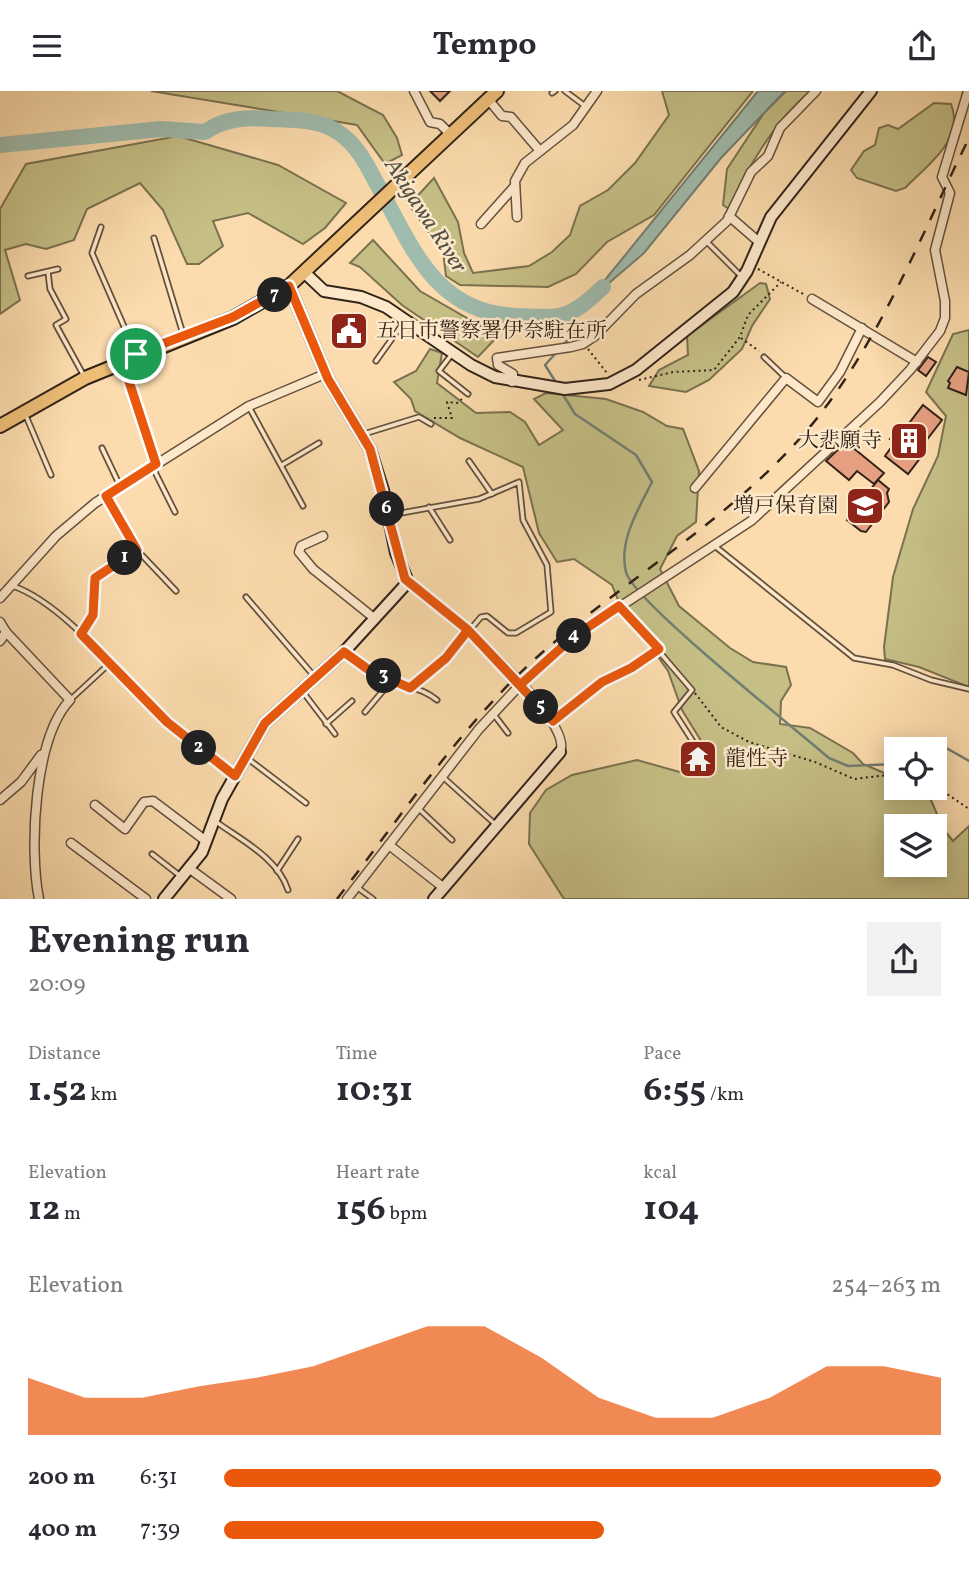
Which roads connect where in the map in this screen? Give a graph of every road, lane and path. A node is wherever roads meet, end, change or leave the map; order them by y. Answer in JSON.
{"nodes":[{"id":1,"x":414,"y":91,"type":"edge"},
{"id":2,"x":565,"y":91,"type":"edge"},
{"id":3,"x":597,"y":91,"type":"edge"},
{"id":4,"x":816,"y":91,"type":"edge"},
{"id":5,"x":871,"y":91,"type":"edge"},
{"id":6,"x":968,"y":91,"type":"edge"},
{"id":7,"x":493,"y":95,"type":"edge"},
{"id":8,"x":587,"y":107,"type":"junction"},
{"id":9,"x":451,"y":135,"type":"junction"},
{"id":10,"x":540,"y":151,"type":"junction"},
{"id":11,"x":515,"y":186,"type":"junction"},
{"id":12,"x":729,"y":216,"type":"junction"},
{"id":13,"x":517,"y":217,"type":"dead end"},
{"id":14,"x":481,"y":224,"type":"dead end"},
{"id":15,"x":101,"y":227,"type":"dead end"},
{"id":16,"x":155,"y":237,"type":"dead end"},
{"id":17,"x":705,"y":241,"type":"junction"},
{"id":18,"x":759,"y":242,"type":"junction"},
{"id":19,"x":750,"y":265,"type":"junction"},
{"id":20,"x":58,"y":269,"type":"dead end"},
{"id":21,"x":48,"y":272,"type":"junction"},
{"id":22,"x":305,"y":273,"type":"junction"},
{"id":23,"x":28,"y":276,"type":"dead end"},
{"id":24,"x":743,"y":278,"type":"junction"},
{"id":25,"x":781,"y":282,"type":"junction"},
{"id":26,"x":289,"y":286,"type":"junction"},
{"id":27,"x":813,"y":299,"type":"joint"},
{"id":28,"x":405,"y":320,"type":"junction"},
{"id":29,"x":862,"y":328,"type":"junction"},
{"id":30,"x":184,"y":336,"type":"junction"},
{"id":31,"x":740,"y":337,"type":"junction"},
{"id":32,"x":583,"y":344,"type":"junction"},
{"id":33,"x":453,"y":353,"type":"junction"},
{"id":34,"x":136,"y":354,"type":"junction"},
{"id":35,"x":764,"y":357,"type":"joint"},
{"id":36,"x":122,"y":360,"type":"junction"},
{"id":37,"x":376,"y":361,"type":"dead end"},
{"id":38,"x":917,"y":362,"type":"junction"},
{"id":39,"x":325,"y":374,"type":"junction"},
{"id":40,"x":628,"y":375,"type":"junction"},
{"id":41,"x":85,"y":377,"type":"junction"},
{"id":42,"x":786,"y":378,"type":"junction"},
{"id":43,"x":512,"y":382,"type":"junction"},
{"id":44,"x":468,"y":394,"type":"joint"},
{"id":45,"x":249,"y":407,"type":"junction"},
{"id":46,"x":23,"y":411,"type":"junction"},
{"id":47,"x":429,"y":422,"type":"joint"},
{"id":48,"x":0,"y":426,"type":"edge"},
{"id":49,"x":364,"y":434,"type":"junction"},
{"id":50,"x":320,"y":443,"type":"dead end"},
{"id":51,"x":102,"y":448,"type":"dead end"},
{"id":52,"x":469,"y":461,"type":"dead end"},
{"id":53,"x":156,"y":464,"type":"junction"},
{"id":54,"x":282,"y":465,"type":"junction"},
{"id":55,"x":51,"y":475,"type":"dead end"},
{"id":56,"x":121,"y":488,"type":"junction"},
{"id":57,"x":695,"y":488,"type":"dead end"},
{"id":58,"x":492,"y":493,"type":"junction"},
{"id":59,"x":106,"y":496,"type":"junction"},
{"id":60,"x":303,"y":506,"type":"dead end"},
{"id":61,"x":429,"y":507,"type":"junction"},
{"id":62,"x":175,"y":512,"type":"dead end"},
{"id":63,"x":388,"y":515,"type":"junction"},
{"id":64,"x":323,"y":536,"type":"dead end"},
{"id":65,"x":450,"y":540,"type":"dead end"},
{"id":66,"x":715,"y":545,"type":"junction"},
{"id":67,"x":137,"y":550,"type":"junction"},
{"id":68,"x":408,"y":582,"type":"junction"},
{"id":69,"x":13,"y":586,"type":"junction"},
{"id":70,"x":176,"y":591,"type":"dead end"},
{"id":71,"x":246,"y":597,"type":"dead end"},
{"id":72,"x":0,"y":598,"type":"edge"},
{"id":73,"x":619,"y":606,"type":"junction"},
{"id":74,"x":374,"y":618,"type":"junction"},
{"id":75,"x":0,"y":622,"type":"edge"},
{"id":76,"x":468,"y":630,"type":"junction"},
{"id":77,"x":6,"y":632,"type":"junction"},
{"id":78,"x":81,"y":634,"type":"junction"},
{"id":79,"x":0,"y":641,"type":"edge"},
{"id":80,"x":659,"y":649,"type":"junction"},
{"id":81,"x":344,"y":652,"type":"junction"},
{"id":82,"x":109,"y":664,"type":"junction"},
{"id":83,"x":315,"y":678,"type":"junction"},
{"id":84,"x":393,"y":679,"type":"junction"},
{"id":85,"x":520,"y":685,"type":"junction"},
{"id":86,"x":412,"y":686,"type":"junction"},
{"id":87,"x":969,"y":689,"type":"edge"},
{"id":88,"x":302,"y":690,"type":"junction"},
{"id":89,"x":692,"y":690,"type":"junction"},
{"id":90,"x":70,"y":700,"type":"junction"},
{"id":91,"x":437,"y":700,"type":"dead end"},
{"id":92,"x":352,"y":701,"type":"dead end"},
{"id":93,"x":365,"y":712,"type":"dead end"},
{"id":94,"x":494,"y":714,"type":"junction"},
{"id":95,"x":553,"y":721,"type":"junction"},
{"id":96,"x":326,"y":724,"type":"junction"},
{"id":97,"x":508,"y":733,"type":"dead end"},
{"id":98,"x":335,"y":734,"type":"dead end"},
{"id":99,"x":699,"y":751,"type":"dead end"},
{"id":100,"x":560,"y":752,"type":"joint"},
{"id":101,"x":43,"y":753,"type":"junction"},
{"id":102,"x":246,"y":757,"type":"junction"},
{"id":103,"x":884,"y":775,"type":"edge"},
{"id":104,"x":235,"y":776,"type":"junction"},
{"id":105,"x":442,"y":777,"type":"junction"},
{"id":106,"x":947,"y":794,"type":"edge"},
{"id":107,"x":0,"y":800,"type":"edge"},
{"id":108,"x":306,"y":803,"type":"dead end"},
{"id":109,"x":94,"y":805,"type":"dead end"},
{"id":110,"x":418,"y":808,"type":"junction"},
{"id":111,"x":969,"y":809,"type":"edge"},
{"id":112,"x":213,"y":820,"type":"junction"},
{"id":113,"x":497,"y":825,"type":"junction"},
{"id":114,"x":298,"y":839,"type":"dead end"},
{"id":115,"x":452,"y":840,"type":"dead end"},
{"id":116,"x":206,"y":841,"type":"junction"},
{"id":117,"x":71,"y":842,"type":"dead end"},
{"id":118,"x":389,"y":845,"type":"junction"},
{"id":119,"x":152,"y":854,"type":"dead end"},
{"id":120,"x":277,"y":871,"type":"junction"},
{"id":121,"x":186,"y":874,"type":"junction"},
{"id":122,"x":356,"y":887,"type":"junction"},
{"id":123,"x":444,"y":888,"type":"junction"},
{"id":124,"x":288,"y":890,"type":"dead end"},
{"id":125,"x":40,"y":899,"type":"edge"},
{"id":126,"x":146,"y":899,"type":"edge"},
{"id":127,"x":164,"y":899,"type":"edge"},
{"id":128,"x":231,"y":899,"type":"edge"},
{"id":129,"x":347,"y":899,"type":"edge"},
{"id":130,"x":373,"y":899,"type":"edge"},
{"id":131,"x":434,"y":899,"type":"edge"}],
"edges":[{"from":1,"to":9,"type":"street"},
{"from":2,"to":8,"type":"lane"},
{"from":3,"to":8,"type":"street"},
{"from":4,"to":12,"type":"street"},
{"from":5,"to":18,"type":"street"},
{"from":6,"to":38,"type":"street"},
{"from":7,"to":9,"type":"main road"},
{"from":7,"to":10,"type":"street"},
{"from":8,"to":10,"type":"street"},
{"from":9,"to":22,"type":"main road"},
{"from":10,"to":11,"type":"street"},
{"from":11,"to":13,"type":"street"},
{"from":11,"to":14,"type":"street"},
{"from":12,"to":17,"type":"street"},
{"from":12,"to":18,"type":"street"},
{"from":15,"to":34,"type":"lane"},
{"from":16,"to":30,"type":"lane"},
{"from":17,"to":24,"type":"lane"},
{"from":17,"to":32,"type":"street"},
{"from":18,"to":19,"type":"street"},
{"from":19,"to":24,"type":"street"},
{"from":19,"to":25,"type":"path"},
{"from":20,"to":21,"type":"lane"},
{"from":21,"to":23,"type":"lane"},
{"from":21,"to":41,"type":"lane"},
{"from":22,"to":26,"type":"main road"},
{"from":22,"to":28,"type":"street"},
{"from":24,"to":40,"type":"street"},
{"from":25,"to":27,"type":"path"},
{"from":25,"to":31,"type":"path"},
{"from":26,"to":30,"type":"main road"},
{"from":26,"to":39,"type":"street"},
{"from":27,"to":29,"type":"street"},
{"from":28,"to":33,"type":"street"},
{"from":28,"to":37,"type":"lane"},
{"from":29,"to":38,"type":"street"},
{"from":29,"to":42,"type":"street"},
{"from":30,"to":34,"type":"main road"},
{"from":31,"to":35,"type":"path"},
{"from":31,"to":40,"type":"path"},
{"from":32,"to":40,"type":"path"},
{"from":32,"to":43,"type":"street"},
{"from":33,"to":43,"type":"street"},
{"from":33,"to":44,"type":"lane"},
{"from":34,"to":36,"type":"main road"},
{"from":35,"to":42,"type":"lane"},
{"from":36,"to":41,"type":"main road"},
{"from":36,"to":53,"type":"lane"},
{"from":38,"to":66,"type":"street"},
{"from":39,"to":45,"type":"street"},
{"from":39,"to":49,"type":"street"},
{"from":40,"to":43,"type":"street"},
{"from":41,"to":46,"type":"main road"},
{"from":42,"to":57,"type":"street"},
{"from":44,"to":47,"type":"path"},
{"from":45,"to":53,"type":"street"},
{"from":45,"to":54,"type":"lane"},
{"from":46,"to":48,"type":"main road"},
{"from":46,"to":55,"type":"lane"},
{"from":47,"to":49,"type":"lane"},
{"from":49,"to":63,"type":"street"},
{"from":50,"to":54,"type":"lane"},
{"from":51,"to":56,"type":"lane"},
{"from":52,"to":58,"type":"lane"},
{"from":53,"to":56,"type":"street"},
{"from":53,"to":62,"type":"lane"},
{"from":54,"to":60,"type":"lane"},
{"from":56,"to":59,"type":"street"},
{"from":58,"to":61,"type":"lane"},
{"from":58,"to":76,"type":"lane"},
{"from":59,"to":67,"type":"lane"},
{"from":59,"to":69,"type":"street"},
{"from":61,"to":63,"type":"lane"},
{"from":61,"to":65,"type":"lane"},
{"from":63,"to":68,"type":"street"},
{"from":64,"to":74,"type":"street"},
{"from":66,"to":73,"type":"street"},
{"from":66,"to":87,"type":"lane"},
{"from":67,"to":70,"type":"lane"},
{"from":67,"to":78,"type":"lane"},
{"from":68,"to":74,"type":"street"},
{"from":68,"to":76,"type":"street"},
{"from":69,"to":72,"type":"street"},
{"from":69,"to":78,"type":"lane"},
{"from":71,"to":83,"type":"lane"},
{"from":73,"to":80,"type":"lane"},
{"from":73,"to":85,"type":"street"},
{"from":74,"to":81,"type":"street"},
{"from":75,"to":77,"type":"street"},
{"from":76,"to":85,"type":"street"},
{"from":76,"to":86,"type":"lane"},
{"from":77,"to":79,"type":"street"},
{"from":77,"to":90,"type":"street"},
{"from":78,"to":82,"type":"lane"},
{"from":80,"to":89,"type":"lane"},
{"from":80,"to":95,"type":"lane"},
{"from":81,"to":83,"type":"street"},
{"from":81,"to":84,"type":"lane"},
{"from":82,"to":90,"type":"lane"},
{"from":82,"to":104,"type":"lane"},
{"from":83,"to":88,"type":"street"},
{"from":84,"to":86,"type":"lane"},
{"from":84,"to":93,"type":"lane"},
{"from":85,"to":94,"type":"street"},
{"from":85,"to":95,"type":"street"},
{"from":86,"to":91,"type":"lane"},
{"from":88,"to":96,"type":"lane"},
{"from":88,"to":102,"type":"street"},
{"from":89,"to":99,"type":"lane"},
{"from":89,"to":103,"type":"path"},
{"from":90,"to":101,"type":"street"},
{"from":92,"to":96,"type":"lane"},
{"from":94,"to":97,"type":"lane"},
{"from":94,"to":105,"type":"street"},
{"from":95,"to":100,"type":"street"},
{"from":96,"to":98,"type":"lane"},
{"from":100,"to":113,"type":"street"},
{"from":101,"to":107,"type":"street"},
{"from":101,"to":125,"type":"street"},
{"from":102,"to":104,"type":"street"},
{"from":102,"to":108,"type":"lane"},
{"from":104,"to":112,"type":"street"},
{"from":105,"to":110,"type":"street"},
{"from":105,"to":113,"type":"lane"},
{"from":106,"to":111,"type":"path"},
{"from":109,"to":116,"type":"street"},
{"from":110,"to":115,"type":"lane"},
{"from":110,"to":118,"type":"street"},
{"from":112,"to":116,"type":"street"},
{"from":112,"to":120,"type":"lane"},
{"from":113,"to":123,"type":"street"},
{"from":114,"to":120,"type":"lane"},
{"from":116,"to":121,"type":"street"},
{"from":117,"to":126,"type":"street"},
{"from":118,"to":122,"type":"street"},
{"from":118,"to":123,"type":"street"},
{"from":119,"to":121,"type":"lane"},
{"from":120,"to":124,"type":"lane"},
{"from":121,"to":127,"type":"street"},
{"from":121,"to":128,"type":"street"},
{"from":122,"to":129,"type":"street"},
{"from":122,"to":130,"type":"lane"},
{"from":123,"to":131,"type":"street"}]}
